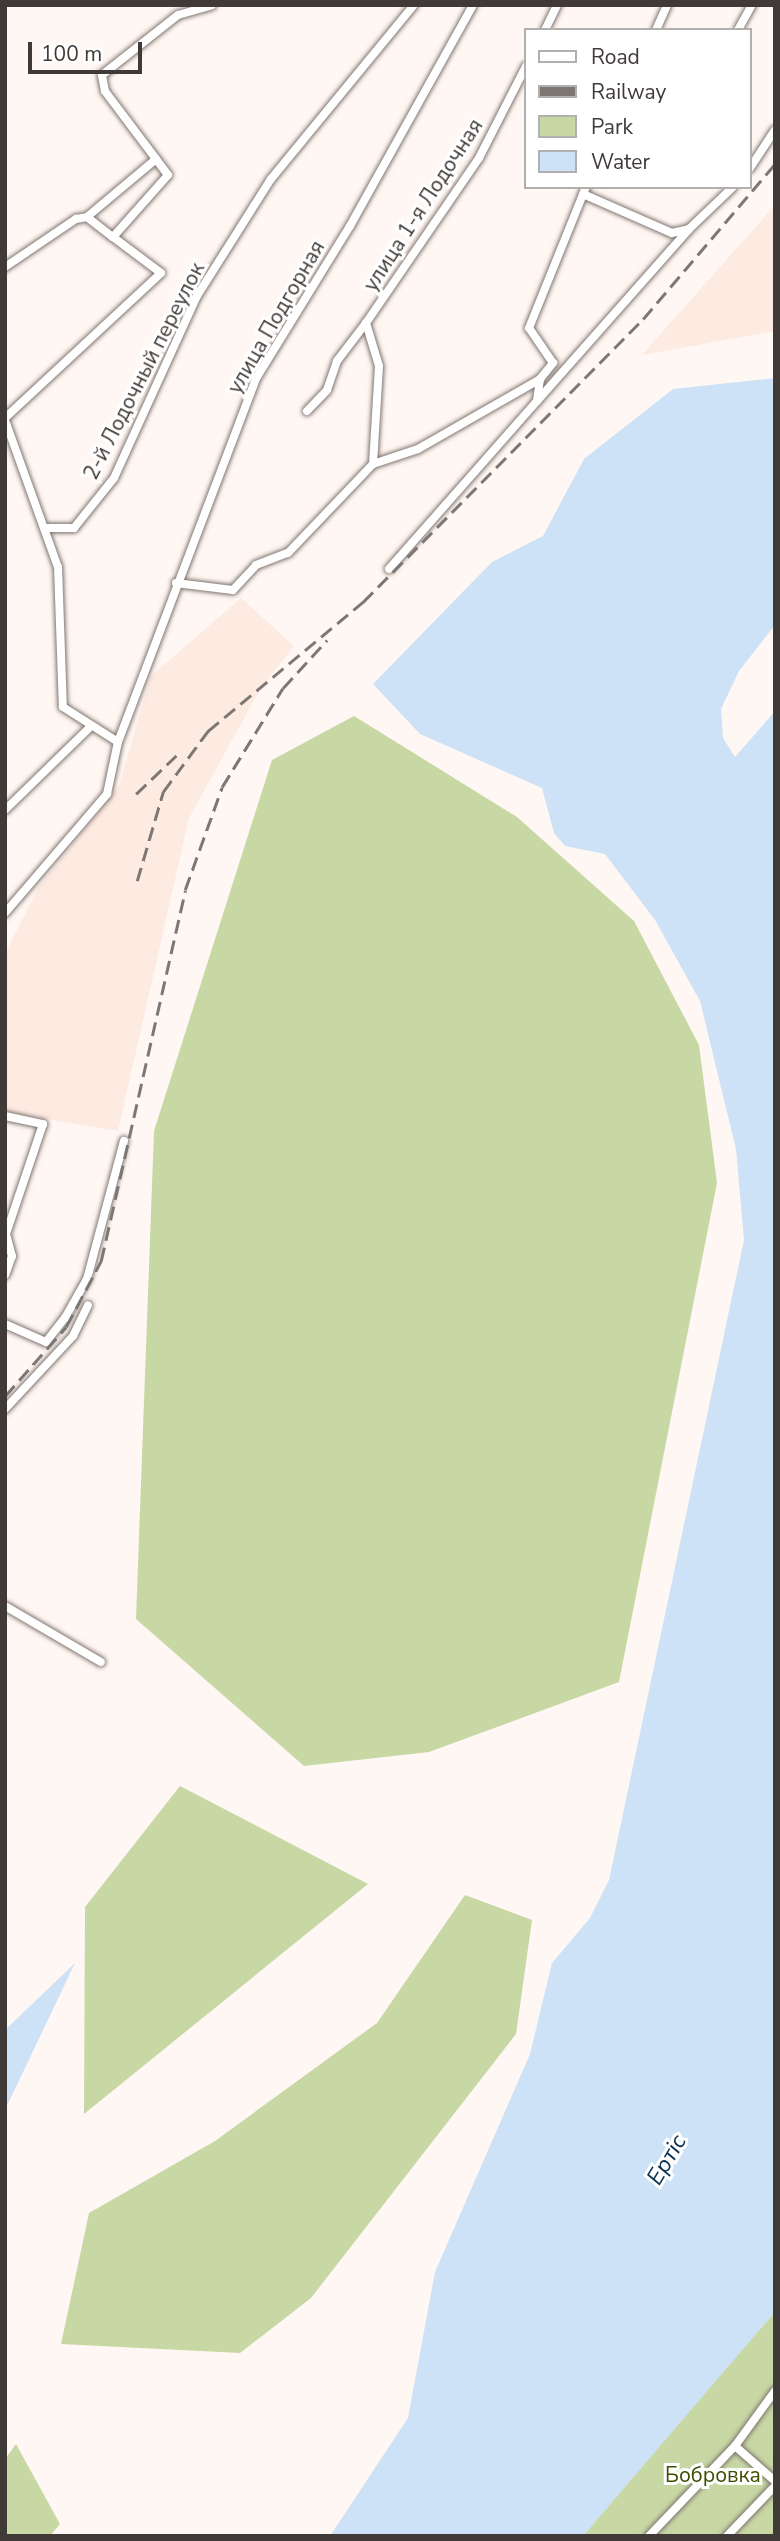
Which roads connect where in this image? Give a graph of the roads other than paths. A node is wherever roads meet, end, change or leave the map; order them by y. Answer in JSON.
{"nodes":[{"id":1,"x":178,"y":5,"type":"edge"},
{"id":2,"x":212,"y":5,"type":"edge"},
{"id":3,"x":414,"y":5,"type":"edge"},
{"id":4,"x":473,"y":5,"type":"edge"},
{"id":5,"x":557,"y":5,"type":"edge"},
{"id":6,"x":667,"y":5,"type":"edge"},
{"id":7,"x":752,"y":5,"type":"edge"},
{"id":8,"x":178,"y":15,"type":"junction"},
{"id":9,"x":546,"y":28,"type":"edge"},
{"id":10,"x":657,"y":28,"type":"edge"},
{"id":11,"x":739,"y":28,"type":"edge"},
{"id":12,"x":524,"y":70,"type":"edge"},
{"id":13,"x":775,"y":130,"type":"edge"},
{"id":14,"x":156,"y":159,"type":"junction"},
{"id":15,"x":752,"y":165,"type":"edge"},
{"id":16,"x":731,"y":189,"type":"edge"},
{"id":17,"x":585,"y":191,"type":"edge"},
{"id":18,"x":87,"y":217,"type":"junction"},
{"id":19,"x":690,"y":229,"type":"junction"},
{"id":20,"x":113,"y":237,"type":"junction"},
{"id":21,"x":5,"y":267,"type":"edge"},
{"id":22,"x":366,"y":323,"type":"junction"},
{"id":23,"x":540,"y":379,"type":"junction"},
{"id":24,"x":537,"y":401,"type":"junction"},
{"id":25,"x":307,"y":411,"type":"dead end"},
{"id":26,"x":5,"y":419,"type":"edge"},
{"id":27,"x":373,"y":464,"type":"junction"},
{"id":28,"x":45,"y":528,"type":"junction"},
{"id":29,"x":389,"y":569,"type":"dead end"},
{"id":30,"x":176,"y":583,"type":"junction"},
{"id":31,"x":89,"y":728,"type":"junction"},
{"id":32,"x":118,"y":742,"type":"junction"},
{"id":33,"x":5,"y":810,"type":"edge"},
{"id":34,"x":5,"y":913,"type":"edge"},
{"id":35,"x":5,"y":1116,"type":"edge"},
{"id":36,"x":124,"y":1141,"type":"dead end"},
{"id":37,"x":5,"y":1275,"type":"edge"},
{"id":38,"x":88,"y":1305,"type":"dead end"},
{"id":39,"x":5,"y":1324,"type":"edge"},
{"id":40,"x":5,"y":1409,"type":"edge"},
{"id":41,"x":5,"y":1606,"type":"edge"},
{"id":42,"x":100,"y":1662,"type":"dead end"},
{"id":43,"x":775,"y":2391,"type":"edge"},
{"id":44,"x":735,"y":2446,"type":"junction"},
{"id":45,"x":775,"y":2481,"type":"edge"},
{"id":46,"x":775,"y":2486,"type":"edge"},
{"id":47,"x":649,"y":2536,"type":"edge"},
{"id":48,"x":727,"y":2536,"type":"edge"}],
"edges":[{"from":1,"to":8,"type":"street"},
{"from":2,"to":8,"type":"street"},
{"from":3,"to":28,"type":"street","name":"2-й Лодочный переулок"},
{"from":4,"to":30,"type":"street","name":"улица Подгорная"},
{"from":5,"to":9,"type":"street"},
{"from":6,"to":10,"type":"street"},
{"from":7,"to":11,"type":"street"},
{"from":8,"to":14,"type":"street"},
{"from":12,"to":22,"type":"street","name":"улица 1-я Лодочная"},
{"from":13,"to":15,"type":"street"},
{"from":14,"to":18,"type":"street"},
{"from":14,"to":20,"type":"street"},
{"from":16,"to":19,"type":"street"},
{"from":17,"to":19,"type":"street"},
{"from":17,"to":23,"type":"street"},
{"from":18,"to":20,"type":"street","name":"2-й Лодочный переулок"},
{"from":18,"to":21,"type":"street"},
{"from":19,"to":24,"type":"street"},
{"from":20,"to":26,"type":"street","name":"2-й Лодочный переулок"},
{"from":22,"to":25,"type":"street","name":"улица 1-я Лодочная"},
{"from":22,"to":27,"type":"street","name":"улица 1-я Лодочная"},
{"from":23,"to":24,"type":"street"},
{"from":23,"to":27,"type":"street"},
{"from":24,"to":29,"type":"street"},
{"from":26,"to":28,"type":"street"},
{"from":27,"to":30,"type":"street"},
{"from":28,"to":31,"type":"street"},
{"from":30,"to":32,"type":"street","name":"улица Подгорная"},
{"from":31,"to":32,"type":"street"},
{"from":31,"to":33,"type":"street"},
{"from":32,"to":34,"type":"street","name":"улица Подгорная"},
{"from":35,"to":37,"type":"street"},
{"from":36,"to":39,"type":"street"},
{"from":38,"to":40,"type":"street"},
{"from":41,"to":42,"type":"street"},
{"from":43,"to":44,"type":"street"},
{"from":44,"to":45,"type":"street"},
{"from":44,"to":47,"type":"street"},
{"from":46,"to":48,"type":"street"}]}
